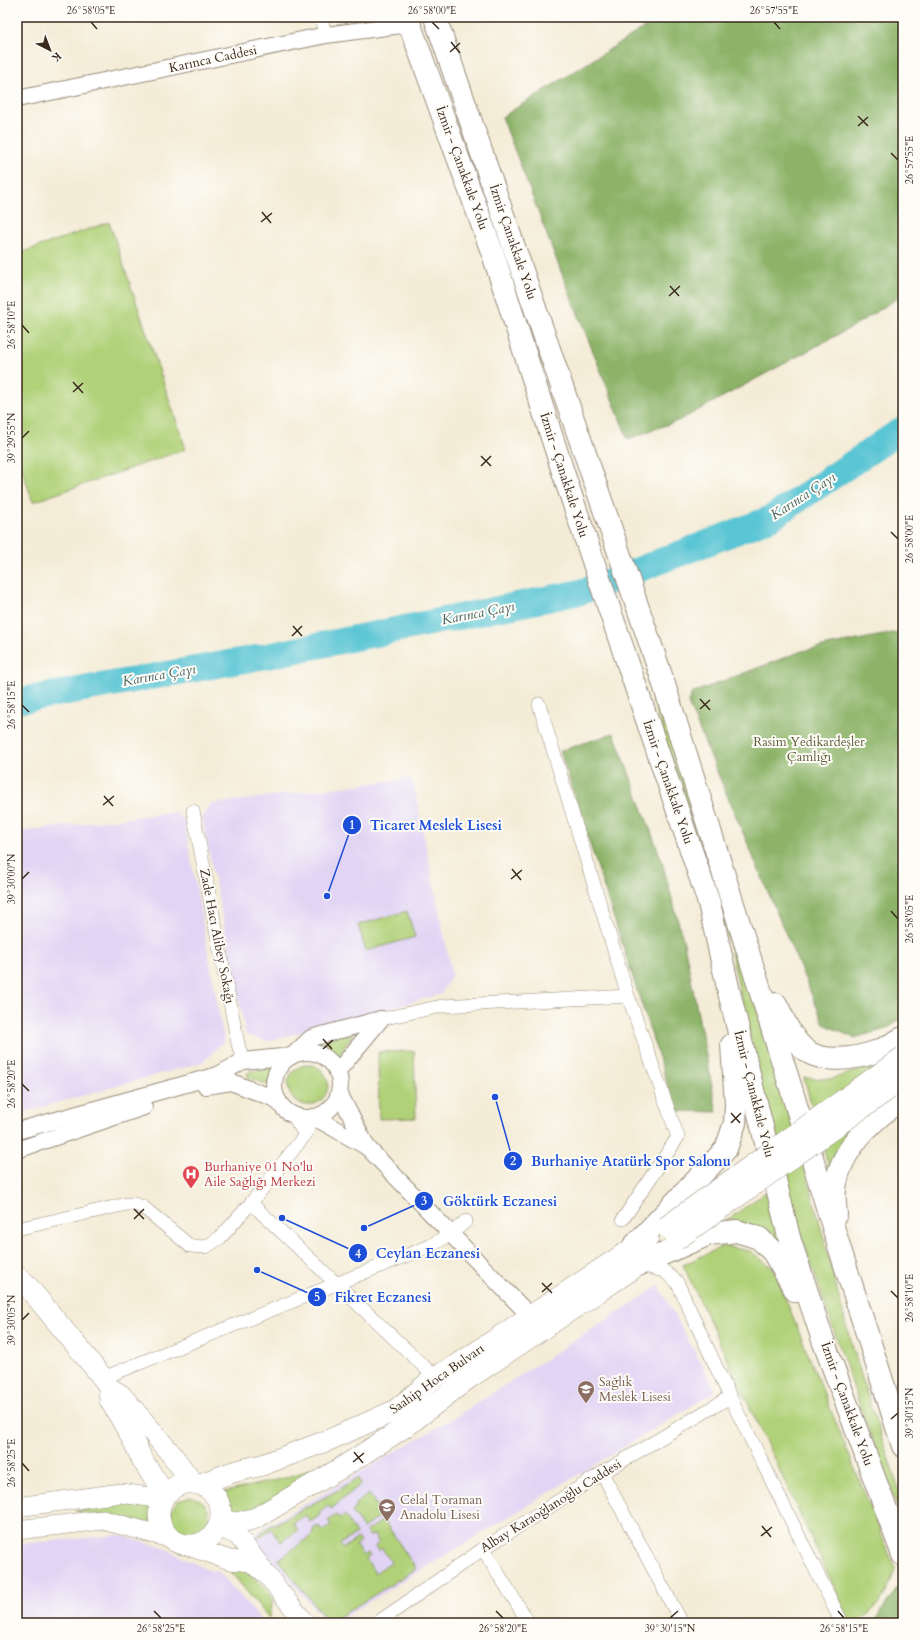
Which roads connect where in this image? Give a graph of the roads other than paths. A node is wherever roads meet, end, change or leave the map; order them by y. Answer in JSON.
{"nodes":[{"id":1,"x":320,"y":17,"type":"edge"},
{"id":2,"x":435,"y":17,"type":"edge"},
{"id":3,"x":408,"y":20,"type":"edge"},
{"id":4,"x":326,"y":35,"type":"junction"},
{"id":5,"x":17,"y":99,"type":"edge"},
{"id":6,"x":591,"y":468,"type":"joint"},
{"id":7,"x":539,"y":704,"type":"dead end"},
{"id":8,"x":193,"y":811,"type":"dead end"},
{"id":9,"x":747,"y":945,"type":"junction"},
{"id":10,"x":729,"y":992,"type":"junction"},
{"id":11,"x":628,"y":996,"type":"junction"},
{"id":12,"x":381,"y":1019,"type":"junction"},
{"id":13,"x":903,"y":1038,"type":"edge"},
{"id":14,"x":292,"y":1056,"type":"junction"},
{"id":15,"x":903,"y":1057,"type":"edge"},
{"id":16,"x":243,"y":1061,"type":"junction"},
{"id":17,"x":337,"y":1072,"type":"junction"},
{"id":18,"x":903,"y":1079,"type":"edge"},
{"id":19,"x":339,"y":1093,"type":"junction"},
{"id":20,"x":903,"y":1097,"type":"edge"},
{"id":21,"x":278,"y":1100,"type":"junction"},
{"id":22,"x":293,"y":1115,"type":"junction"},
{"id":23,"x":314,"y":1118,"type":"junction"},
{"id":24,"x":17,"y":1131,"type":"edge"},
{"id":25,"x":305,"y":1135,"type":"junction"},
{"id":26,"x":367,"y":1147,"type":"junction"},
{"id":27,"x":17,"y":1150,"type":"edge"},
{"id":28,"x":251,"y":1203,"type":"junction"},
{"id":29,"x":623,"y":1219,"type":"dead end"},
{"id":30,"x":466,"y":1221,"type":"dead end"},
{"id":31,"x":17,"y":1229,"type":"edge"},
{"id":32,"x":671,"y":1233,"type":"junction"},
{"id":33,"x":451,"y":1234,"type":"junction"},
{"id":34,"x":838,"y":1244,"type":"junction"},
{"id":35,"x":636,"y":1256,"type":"junction"},
{"id":36,"x":20,"y":1276,"type":"edge"},
{"id":37,"x":337,"y":1284,"type":"junction"},
{"id":38,"x":530,"y":1316,"type":"junction"},
{"id":39,"x":824,"y":1344,"type":"junction"},
{"id":40,"x":435,"y":1377,"type":"junction"},
{"id":41,"x":106,"y":1383,"type":"junction"},
{"id":42,"x":730,"y":1397,"type":"junction"},
{"id":43,"x":903,"y":1446,"type":"edge"},
{"id":44,"x":602,"y":1473,"type":"junction"},
{"id":45,"x":196,"y":1483,"type":"junction"},
{"id":46,"x":164,"y":1497,"type":"junction"},
{"id":47,"x":17,"y":1507,"type":"edge"},
{"id":48,"x":220,"y":1523,"type":"junction"},
{"id":49,"x":17,"y":1530,"type":"edge"},
{"id":50,"x":178,"y":1542,"type":"junction"},
{"id":51,"x":483,"y":1549,"type":"junction"},
{"id":52,"x":903,"y":1554,"type":"edge"},
{"id":53,"x":266,"y":1574,"type":"junction"},
{"id":54,"x":305,"y":1623,"type":"edge"},
{"id":55,"x":377,"y":1623,"type":"edge"},
{"id":56,"x":529,"y":1623,"type":"edge"},
{"id":57,"x":682,"y":1623,"type":"edge"},
{"id":58,"x":842,"y":1623,"type":"edge"}],
"edges":[{"from":1,"to":4,"type":"street"},
{"from":2,"to":6,"type":"highway","name":"İzmir Çanakkale Yolu"},
{"from":3,"to":4,"type":"street","name":"Karınca Caddesi"},
{"from":3,"to":10,"type":"highway","name":"İzmir - Çanakkale Yolu"},
{"from":4,"to":5,"type":"street","name":"Karınca Caddesi"},
{"from":6,"to":9,"type":"highway","name":"İzmir - Çanakkale Yolu"},
{"from":7,"to":11,"type":"street"},
{"from":8,"to":16,"type":"street","name":"Zade Hacı Alibey Sokağı"},
{"from":9,"to":13,"type":"highway"},
{"from":9,"to":34,"type":"highway","name":"İzmir - Çanakkale Yolu"},
{"from":10,"to":35,"type":"highway"},
{"from":10,"to":39,"type":"highway","name":"İzmir - Çanakkale Yolu"},
{"from":11,"to":12,"type":"street"},
{"from":11,"to":29,"type":"street"},
{"from":12,"to":14,"type":"street"},
{"from":12,"to":17,"type":"street"},
{"from":14,"to":16,"type":"street"},
{"from":14,"to":17,"type":"street"},
{"from":14,"to":21,"type":"street"},
{"from":15,"to":32,"type":"main road","bridge":true},
{"from":16,"to":24,"type":"street"},
{"from":17,"to":19,"type":"street"},
{"from":18,"to":32,"type":"main road","bridge":true},
{"from":19,"to":23,"type":"street"},
{"from":19,"to":26,"type":"street"},
{"from":20,"to":34,"type":"highway"},
{"from":21,"to":22,"type":"street"},
{"from":21,"to":27,"type":"street"},
{"from":22,"to":23,"type":"street"},
{"from":22,"to":25,"type":"street"},
{"from":23,"to":25,"type":"street"},
{"from":23,"to":26,"type":"street"},
{"from":25,"to":28,"type":"street"},
{"from":26,"to":33,"type":"street"},
{"from":28,"to":31,"type":"street"},
{"from":28,"to":37,"type":"street"},
{"from":30,"to":33,"type":"street"},
{"from":32,"to":35,"type":"main road"},
{"from":33,"to":37,"type":"street"},
{"from":33,"to":38,"type":"street"},
{"from":34,"to":43,"type":"highway","name":"İzmir - Çanakkale Yolu"},
{"from":35,"to":38,"type":"main road","name":"Saahip Hoca Bulvarı"},
{"from":35,"to":39,"type":"highway"},
{"from":35,"to":42,"type":"street"},
{"from":35,"to":48,"type":"main road","name":"Saahip Hoca Bulvarı"},
{"from":36,"to":41,"type":"main road"},
{"from":37,"to":40,"type":"street"},
{"from":37,"to":41,"type":"street"},
{"from":38,"to":40,"type":"main road","name":"Saahip Hoca Bulvarı"},
{"from":39,"to":52,"type":"highway","name":"İzmir - Çanakkale Yolu"},
{"from":40,"to":45,"type":"main road","name":"Saahip Hoca Bulvarı"},
{"from":41,"to":45,"type":"main road"},
{"from":41,"to":46,"type":"main road"},
{"from":42,"to":44,"type":"street","name":"Albay Karaoğlanoğlu Caddesi"},
{"from":42,"to":58,"type":"street"},
{"from":44,"to":51,"type":"street","name":"Albay Karaoğlanoğlu Caddesi"},
{"from":44,"to":57,"type":"street"},
{"from":45,"to":46,"type":"main road"},
{"from":45,"to":48,"type":"main road"},
{"from":46,"to":47,"type":"main road"},
{"from":46,"to":50,"type":"main road"},
{"from":48,"to":50,"type":"main road"},
{"from":48,"to":53,"type":"main road"},
{"from":49,"to":50,"type":"main road"},
{"from":50,"to":53,"type":"main road"},
{"from":51,"to":55,"type":"street","name":"Albay Karaoğlanoğlu Caddesi"},
{"from":51,"to":56,"type":"street"},
{"from":53,"to":54,"type":"main road"}]}
